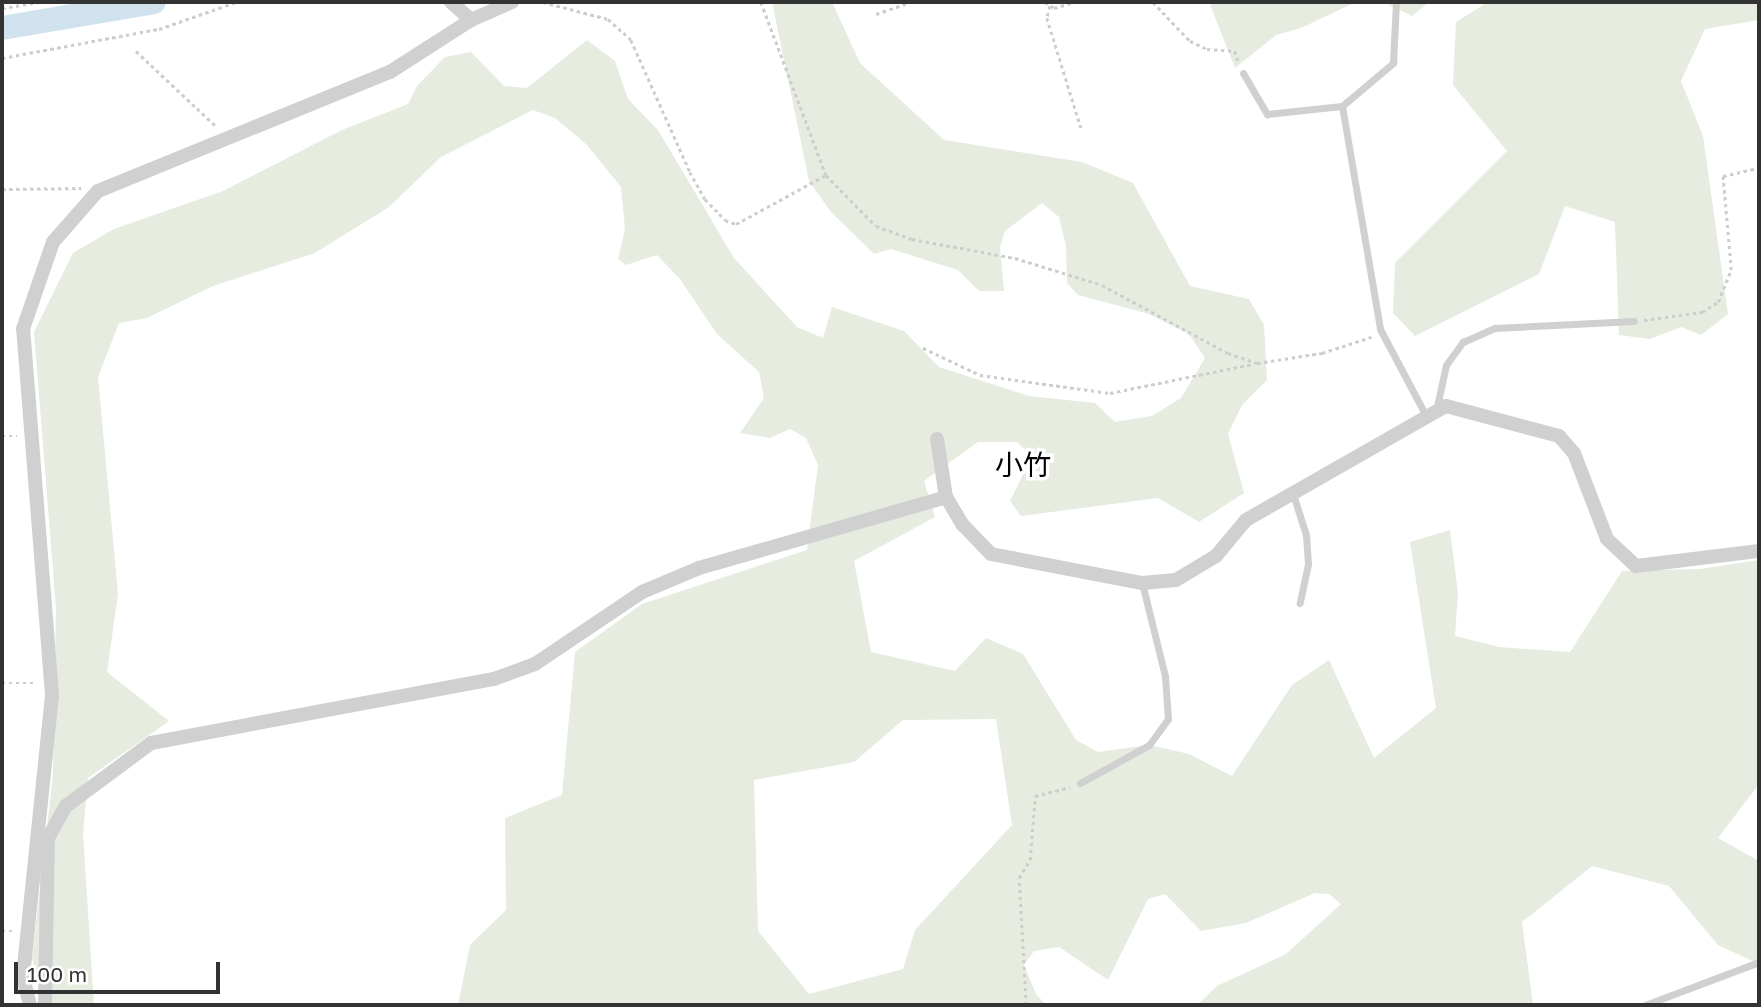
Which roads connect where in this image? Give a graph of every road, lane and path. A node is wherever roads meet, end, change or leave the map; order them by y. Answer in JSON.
{"nodes":[{"id":1,"x":39,"y":2,"type":"edge"},
{"id":2,"x":236,"y":2,"type":"edge"},
{"id":3,"x":451,"y":2,"type":"edge"},
{"id":4,"x":512,"y":2,"type":"edge"},
{"id":5,"x":543,"y":2,"type":"edge"},
{"id":6,"x":761,"y":2,"type":"edge"},
{"id":7,"x":910,"y":2,"type":"edge"},
{"id":8,"x":1045,"y":2,"type":"edge"},
{"id":9,"x":1074,"y":2,"type":"edge"},
{"id":10,"x":1153,"y":2,"type":"edge"},
{"id":11,"x":1396,"y":2,"type":"edge"},
{"id":12,"x":1050,"y":6,"type":"junction"},
{"id":13,"x":2,"y":8,"type":"edge"},
{"id":14,"x":876,"y":14,"type":"dead end"},
{"id":15,"x":471,"y":20,"type":"junction"},
{"id":16,"x":136,"y":51,"type":"dead end"},
{"id":17,"x":2,"y":58,"type":"edge"},
{"id":18,"x":1243,"y":73,"type":"joint"},
{"id":19,"x":1342,"y":106,"type":"junction"},
{"id":20,"x":1081,"y":128,"type":"dead end"},
{"id":21,"x":228,"y":138,"type":"junction"},
{"id":22,"x":1759,"y":168,"type":"edge"},
{"id":23,"x":826,"y":175,"type":"junction"},
{"id":24,"x":2,"y":189,"type":"edge"},
{"id":25,"x":98,"y":191,"type":"junction"},
{"id":26,"x":1634,"y":321,"type":"joint"},
{"id":27,"x":1382,"y":333,"type":"junction"},
{"id":28,"x":923,"y":348,"type":"dead end"},
{"id":29,"x":1256,"y":363,"type":"junction"},
{"id":30,"x":1431,"y":414,"type":"junction"},
{"id":31,"x":937,"y":439,"type":"dead end"},
{"id":32,"x":1292,"y":490,"type":"junction"},
{"id":33,"x":946,"y":497,"type":"junction"},
{"id":34,"x":1759,"y":551,"type":"edge"},
{"id":35,"x":1142,"y":583,"type":"junction"},
{"id":36,"x":1300,"y":603,"type":"dead end"},
{"id":37,"x":51,"y":682,"type":"junction"},
{"id":38,"x":2,"y":683,"type":"edge"},
{"id":39,"x":1080,"y":783,"type":"joint"},
{"id":40,"x":1759,"y":962,"type":"edge"},
{"id":41,"x":30,"y":1005,"type":"edge"},
{"id":42,"x":46,"y":1005,"type":"edge"},
{"id":43,"x":1027,"y":1005,"type":"edge"},
{"id":44,"x":1645,"y":1005,"type":"edge"}],
"edges":[{"from":1,"to":13,"type":"path"},
{"from":2,"to":17,"type":"path"},
{"from":3,"to":15,"type":"street"},
{"from":4,"to":15,"type":"street"},
{"from":5,"to":23,"type":"path"},
{"from":6,"to":23,"type":"path"},
{"from":7,"to":14,"type":"path"},
{"from":8,"to":12,"type":"path"},
{"from":9,"to":12,"type":"path"},
{"from":10,"to":18,"type":"path"},
{"from":11,"to":19,"type":"lane"},
{"from":12,"to":20,"type":"path"},
{"from":15,"to":21,"type":"street"},
{"from":16,"to":21,"type":"path"},
{"from":18,"to":19,"type":"lane"},
{"from":19,"to":27,"type":"lane"},
{"from":21,"to":25,"type":"street"},
{"from":22,"to":26,"type":"path"},
{"from":23,"to":29,"type":"path"},
{"from":24,"to":25,"type":"path"},
{"from":25,"to":37,"type":"street"},
{"from":26,"to":30,"type":"lane"},
{"from":27,"to":29,"type":"path"},
{"from":27,"to":30,"type":"lane"},
{"from":28,"to":29,"type":"path"},
{"from":30,"to":32,"type":"street"},
{"from":30,"to":34,"type":"street"},
{"from":31,"to":33,"type":"street"},
{"from":32,"to":35,"type":"street"},
{"from":32,"to":36,"type":"lane"},
{"from":33,"to":35,"type":"street"},
{"from":33,"to":42,"type":"street"},
{"from":35,"to":39,"type":"lane"},
{"from":37,"to":38,"type":"path"},
{"from":37,"to":41,"type":"street"},
{"from":39,"to":43,"type":"path"},
{"from":40,"to":44,"type":"lane"}]}
